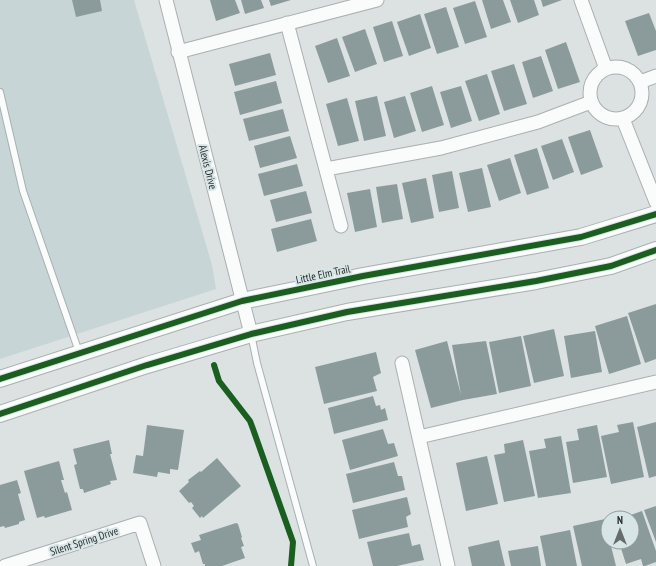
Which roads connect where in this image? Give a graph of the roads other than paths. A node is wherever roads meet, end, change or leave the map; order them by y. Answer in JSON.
{"nodes":[{"id":1,"x":166,"y":0,"type":"edge"},
{"id":2,"x":377,"y":0,"type":"edge"},
{"id":3,"x":580,"y":0,"type":"edge"},
{"id":4,"x":287,"y":23,"type":"junction"},
{"id":5,"x":178,"y":52,"type":"junction"},
{"id":6,"x":606,"y":69,"type":"junction"},
{"id":7,"x":656,"y":76,"type":"edge"},
{"id":8,"x":640,"y":82,"type":"junction"},
{"id":9,"x":0,"y":92,"type":"edge"},
{"id":10,"x":591,"y":102,"type":"junction"},
{"id":11,"x":623,"y":119,"type":"junction"},
{"id":12,"x":326,"y":170,"type":"junction"},
{"id":13,"x":656,"y":202,"type":"edge"},
{"id":14,"x":656,"y":214,"type":"edge"},
{"id":15,"x":341,"y":226,"type":"dead end"},
{"id":16,"x":656,"y":250,"type":"edge"},
{"id":17,"x":242,"y":301,"type":"junction"},
{"id":18,"x":251,"y":334,"type":"junction"},
{"id":19,"x":79,"y":353,"type":"junction"},
{"id":20,"x":402,"y":363,"type":"dead end"},
{"id":21,"x":0,"y":379,"type":"edge"},
{"id":22,"x":656,"y":382,"type":"edge"},
{"id":23,"x":0,"y":414,"type":"edge"},
{"id":24,"x":418,"y":437,"type":"junction"},
{"id":25,"x":5,"y":566,"type":"edge"},
{"id":26,"x":154,"y":566,"type":"edge"},
{"id":27,"x":314,"y":566,"type":"edge"},
{"id":28,"x":448,"y":566,"type":"edge"}],
"edges":[{"from":1,"to":5,"type":"street","name":"Alexis Drive"},
{"from":2,"to":4,"type":"street"},
{"from":3,"to":6,"type":"street"},
{"from":4,"to":5,"type":"street"},
{"from":4,"to":12,"type":"street"},
{"from":5,"to":17,"type":"street","name":"Alexis Drive"},
{"from":6,"to":8,"type":"street"},
{"from":6,"to":10,"type":"street"},
{"from":7,"to":8,"type":"street"},
{"from":8,"to":11,"type":"street"},
{"from":9,"to":19,"type":"lane"},
{"from":10,"to":11,"type":"street"},
{"from":10,"to":12,"type":"street"},
{"from":11,"to":13,"type":"street"},
{"from":12,"to":15,"type":"street"},
{"from":14,"to":17,"type":"street","name":"Little Elm Trail"},
{"from":16,"to":18,"type":"street"},
{"from":17,"to":18,"type":"street","name":"Alexis Drive"},
{"from":17,"to":19,"type":"street","name":"Little Elm Trail"},
{"from":18,"to":23,"type":"street"},
{"from":18,"to":27,"type":"lane"},
{"from":19,"to":21,"type":"street","name":"Little Elm Trail"},
{"from":20,"to":24,"type":"street"},
{"from":22,"to":24,"type":"street"},
{"from":24,"to":28,"type":"street"},
{"from":25,"to":26,"type":"street","name":"Silent Spring Drive"}]}
